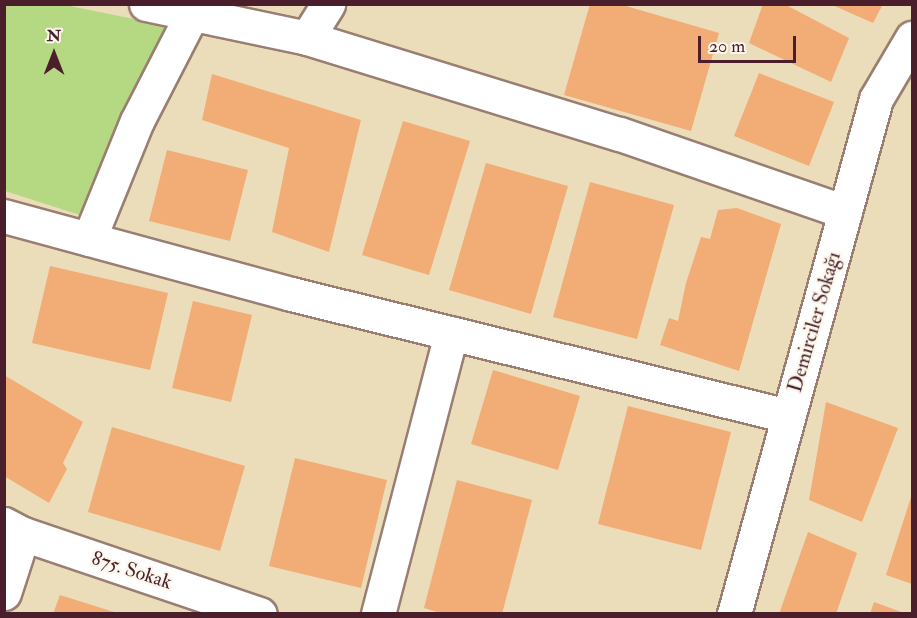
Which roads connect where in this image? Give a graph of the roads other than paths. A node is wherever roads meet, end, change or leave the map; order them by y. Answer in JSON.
{"nodes":[{"id":1,"x":146,"y":4,"type":"edge"},
{"id":2,"x":328,"y":4,"type":"edge"},
{"id":3,"x":191,"y":16,"type":"junction"},
{"id":4,"x":307,"y":38,"type":"junction"},
{"id":5,"x":912,"y":39,"type":"edge"},
{"id":6,"x":845,"y":212,"type":"junction"},
{"id":7,"x":4,"y":216,"type":"edge"},
{"id":8,"x":89,"y":239,"type":"junction"},
{"id":9,"x":451,"y":333,"type":"junction"},
{"id":10,"x":788,"y":416,"type":"junction"},
{"id":11,"x":14,"y":529,"type":"edge"},
{"id":12,"x":4,"y":593,"type":"edge"},
{"id":13,"x":260,"y":614,"type":"edge"},
{"id":14,"x":378,"y":614,"type":"edge"},
{"id":15,"x":734,"y":614,"type":"edge"}],
"edges":[{"from":1,"to":3,"type":"street"},
{"from":2,"to":4,"type":"street"},
{"from":3,"to":4,"type":"street"},
{"from":3,"to":8,"type":"street"},
{"from":4,"to":6,"type":"street"},
{"from":5,"to":6,"type":"street","name":"Demirciler Sokağı"},
{"from":6,"to":10,"type":"street","name":"Demirciler Sokağı"},
{"from":7,"to":8,"type":"street"},
{"from":8,"to":9,"type":"street"},
{"from":9,"to":10,"type":"street"},
{"from":9,"to":14,"type":"street"},
{"from":10,"to":15,"type":"street","name":"Demirciler Sokağı"},
{"from":11,"to":12,"type":"street"},
{"from":11,"to":13,"type":"street","name":"875. Sokak"}]}
